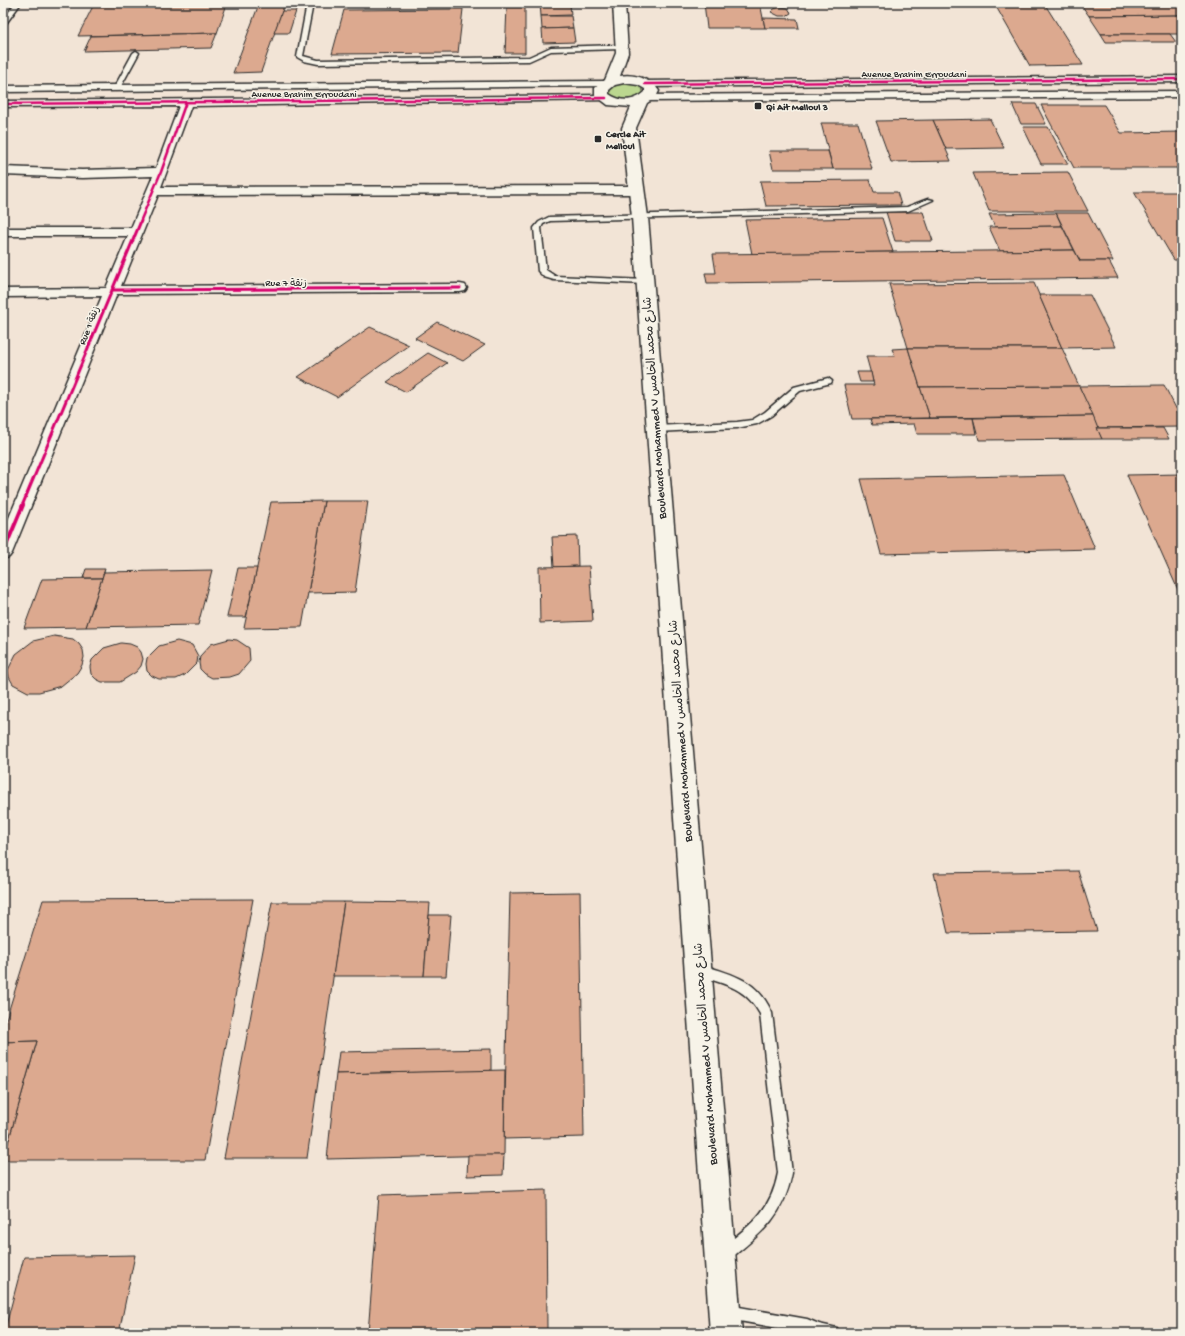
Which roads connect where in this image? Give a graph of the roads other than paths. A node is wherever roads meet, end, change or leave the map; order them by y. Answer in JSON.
{"nodes":[{"id":1,"x":18,"y":3,"type":"edge"},
{"id":2,"x":619,"y":3,"type":"edge"},
{"id":3,"x":309,"y":10,"type":"dead end"},
{"id":4,"x":3,"y":24,"type":"edge"},
{"id":5,"x":622,"y":50,"type":"junction"},
{"id":6,"x":136,"y":53,"type":"dead end"},
{"id":7,"x":1182,"y":79,"type":"edge"},
{"id":8,"x":1111,"y":80,"type":"junction"},
{"id":9,"x":980,"y":81,"type":"junction"},
{"id":10,"x":642,"y":82,"type":"junction"},
{"id":11,"x":608,"y":83,"type":"junction"},
{"id":12,"x":117,"y":88,"type":"junction"},
{"id":13,"x":3,"y":89,"type":"edge"},
{"id":14,"x":1120,"y":94,"type":"junction"},
{"id":15,"x":1182,"y":94,"type":"edge"},
{"id":16,"x":988,"y":95,"type":"junction"},
{"id":17,"x":608,"y":100,"type":"junction"},
{"id":18,"x":645,"y":100,"type":"junction"},
{"id":19,"x":186,"y":102,"type":"junction"},
{"id":20,"x":110,"y":103,"type":"junction"},
{"id":21,"x":3,"y":104,"type":"edge"},
{"id":22,"x":630,"y":128,"type":"junction"},
{"id":23,"x":3,"y":172,"type":"edge"},
{"id":24,"x":161,"y":172,"type":"junction"},
{"id":25,"x":636,"y":190,"type":"junction"},
{"id":26,"x":153,"y":191,"type":"junction"},
{"id":27,"x":930,"y":200,"type":"dead end"},
{"id":28,"x":640,"y":217,"type":"junction"},
{"id":29,"x":3,"y":232,"type":"edge"},
{"id":30,"x":136,"y":232,"type":"junction"},
{"id":31,"x":645,"y":282,"type":"junction"},
{"id":32,"x":460,"y":288,"type":"dead end"},
{"id":33,"x":111,"y":291,"type":"junction"},
{"id":34,"x":3,"y":293,"type":"edge"},
{"id":35,"x":828,"y":381,"type":"dead end"},
{"id":36,"x":656,"y":429,"type":"junction"},
{"id":37,"x":3,"y":554,"type":"edge"},
{"id":38,"x":698,"y":970,"type":"junction"},
{"id":39,"x":721,"y":1258,"type":"junction"},
{"id":40,"x":725,"y":1322,"type":"edge"},
{"id":41,"x":824,"y":1332,"type":"edge"}],
"edges":[{"from":1,"to":4,"type":"lane"},
{"from":2,"to":5,"type":"main road"},
{"from":3,"to":5,"type":"lane"},
{"from":5,"to":10,"type":"main road"},
{"from":5,"to":11,"type":"main road"},
{"from":6,"to":12,"type":"lane"},
{"from":7,"to":8,"type":"street","name":"Avenue Brahim Erroudani"},
{"from":8,"to":9,"type":"street","name":"Avenue Brahim Erroudani"},
{"from":8,"to":14,"type":"street"},
{"from":9,"to":10,"type":"street","name":"Avenue Brahim Erroudani"},
{"from":9,"to":16,"type":"street"},
{"from":10,"to":11,"type":"main road"},
{"from":10,"to":18,"type":"main road"},
{"from":11,"to":12,"type":"street","name":"Avenue Brahim Erroudani"},
{"from":11,"to":17,"type":"main road"},
{"from":12,"to":13,"type":"street","name":"Avenue Brahim Erroudani"},
{"from":12,"to":20,"type":"street"},
{"from":14,"to":15,"type":"street","name":"Avenue Brahim Erroudani"},
{"from":14,"to":16,"type":"street","name":"Avenue Brahim Erroudani"},
{"from":16,"to":18,"type":"street","name":"Avenue Brahim Erroudani"},
{"from":17,"to":18,"type":"main road"},
{"from":17,"to":19,"type":"street","name":"Avenue Brahim Erroudani"},
{"from":17,"to":22,"type":"main road"},
{"from":18,"to":22,"type":"main road","name":"Boulevard Mohammed V شارع محمد الخامس"},
{"from":19,"to":20,"type":"street","name":"Avenue Brahim Erroudani"},
{"from":19,"to":24,"type":"street","name":"Rue 1 زنقة"},
{"from":20,"to":21,"type":"street","name":"Avenue Brahim Erroudani"},
{"from":22,"to":25,"type":"main road","name":"Boulevard Mohammed V شارع محمد الخامس"},
{"from":23,"to":24,"type":"street"},
{"from":24,"to":26,"type":"street","name":"Rue 1 زنقة"},
{"from":25,"to":26,"type":"street"},
{"from":25,"to":28,"type":"main road","name":"Boulevard Mohammed V شارع محمد الخامس"},
{"from":26,"to":30,"type":"street","name":"Rue 1 زنقة"},
{"from":27,"to":28,"type":"lane"},
{"from":28,"to":31,"type":"main road","name":"Boulevard Mohammed V شارع محمد الخامس"},
{"from":28,"to":31,"type":"lane"},
{"from":29,"to":30,"type":"street"},
{"from":30,"to":33,"type":"street","name":"Rue 1 زنقة"},
{"from":31,"to":36,"type":"main road","name":"Boulevard Mohammed V شارع محمد الخامس"},
{"from":32,"to":33,"type":"street","name":"Rue 7 زنقة"},
{"from":33,"to":34,"type":"street","name":"Rue 7 زنقة"},
{"from":33,"to":37,"type":"street","name":"Rue 1 زنقة"},
{"from":35,"to":36,"type":"lane"},
{"from":36,"to":38,"type":"main road","name":"Boulevard Mohammed V شارع محمد الخامس"},
{"from":38,"to":39,"type":"main road","name":"Boulevard Mohammed V شارع محمد الخامس"},
{"from":38,"to":39,"type":"lane"},
{"from":39,"to":40,"type":"main road","name":"Boulevard Mohammed V شارع محمد الخامس"},
{"from":40,"to":41,"type":"lane"}]}
